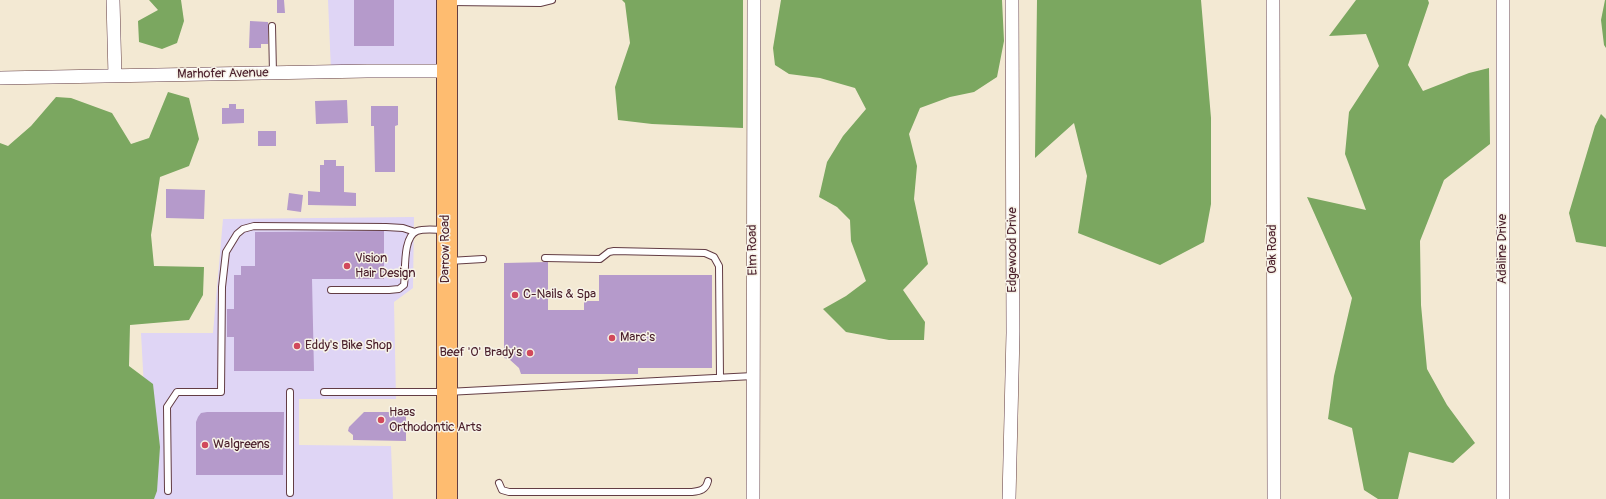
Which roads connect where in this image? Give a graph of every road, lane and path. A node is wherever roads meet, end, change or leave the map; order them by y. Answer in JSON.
{"nodes":[{"id":1,"x":113,"y":0,"type":"edge"},
{"id":2,"x":552,"y":0,"type":"edge"},
{"id":3,"x":754,"y":0,"type":"edge"},
{"id":4,"x":1012,"y":0,"type":"edge"},
{"id":5,"x":1273,"y":0,"type":"edge"},
{"id":6,"x":1504,"y":0,"type":"edge"},
{"id":7,"x":446,"y":1,"type":"edge"},
{"id":8,"x":272,"y":26,"type":"dead end"},
{"id":9,"x":446,"y":71,"type":"junction"},
{"id":10,"x":273,"y":73,"type":"junction"},
{"id":11,"x":115,"y":76,"type":"junction"},
{"id":12,"x":0,"y":78,"type":"edge"},
{"id":13,"x":446,"y":230,"type":"junction"},
{"id":14,"x":415,"y":232,"type":"junction"},
{"id":15,"x":545,"y":258,"type":"dead end"},
{"id":16,"x":483,"y":259,"type":"dead end"},
{"id":17,"x":446,"y":261,"type":"junction"},
{"id":18,"x":332,"y":290,"type":"dead end"},
{"id":19,"x":753,"y":376,"type":"junction"},
{"id":20,"x":720,"y":378,"type":"junction"},
{"id":21,"x":290,"y":392,"type":"dead end"},
{"id":22,"x":324,"y":392,"type":"dead end"},
{"id":23,"x":447,"y":392,"type":"junction"},
{"id":24,"x":708,"y":481,"type":"dead end"},
{"id":25,"x":499,"y":483,"type":"dead end"},
{"id":26,"x":168,"y":491,"type":"dead end"},
{"id":27,"x":290,"y":493,"type":"dead end"},
{"id":28,"x":447,"y":499,"type":"edge"},
{"id":29,"x":752,"y":499,"type":"edge"},
{"id":30,"x":1009,"y":499,"type":"edge"},
{"id":31,"x":1274,"y":499,"type":"edge"},
{"id":32,"x":1503,"y":499,"type":"edge"}],
"edges":[{"from":1,"to":11,"type":"street"},
{"from":2,"to":7,"type":"lane"},
{"from":3,"to":19,"type":"street","name":"Elm Road"},
{"from":4,"to":30,"type":"street","name":"Edgewood Drive"},
{"from":5,"to":31,"type":"street","name":"Oak Road"},
{"from":6,"to":32,"type":"street","name":"Adaline Drive"},
{"from":7,"to":9,"type":"main road","name":"Darrow Road"},
{"from":8,"to":10,"type":"lane"},
{"from":9,"to":10,"type":"street","name":"Marhofer Avenue"},
{"from":9,"to":13,"type":"main road","name":"Darrow Road"},
{"from":10,"to":11,"type":"street","name":"Marhofer Avenue"},
{"from":11,"to":12,"type":"street","name":"Marhofer Avenue"},
{"from":13,"to":14,"type":"lane"},
{"from":13,"to":17,"type":"main road","name":"Darrow Road"},
{"from":14,"to":18,"type":"lane"},
{"from":14,"to":26,"type":"lane"},
{"from":15,"to":20,"type":"lane"},
{"from":16,"to":17,"type":"lane"},
{"from":17,"to":23,"type":"main road","name":"Darrow Road"},
{"from":19,"to":20,"type":"lane"},
{"from":19,"to":29,"type":"street","name":"Elm Road"},
{"from":20,"to":23,"type":"lane"},
{"from":21,"to":27,"type":"lane"},
{"from":22,"to":23,"type":"lane"},
{"from":23,"to":28,"type":"main road","name":"Darrow Road"},
{"from":24,"to":25,"type":"lane"}]}
